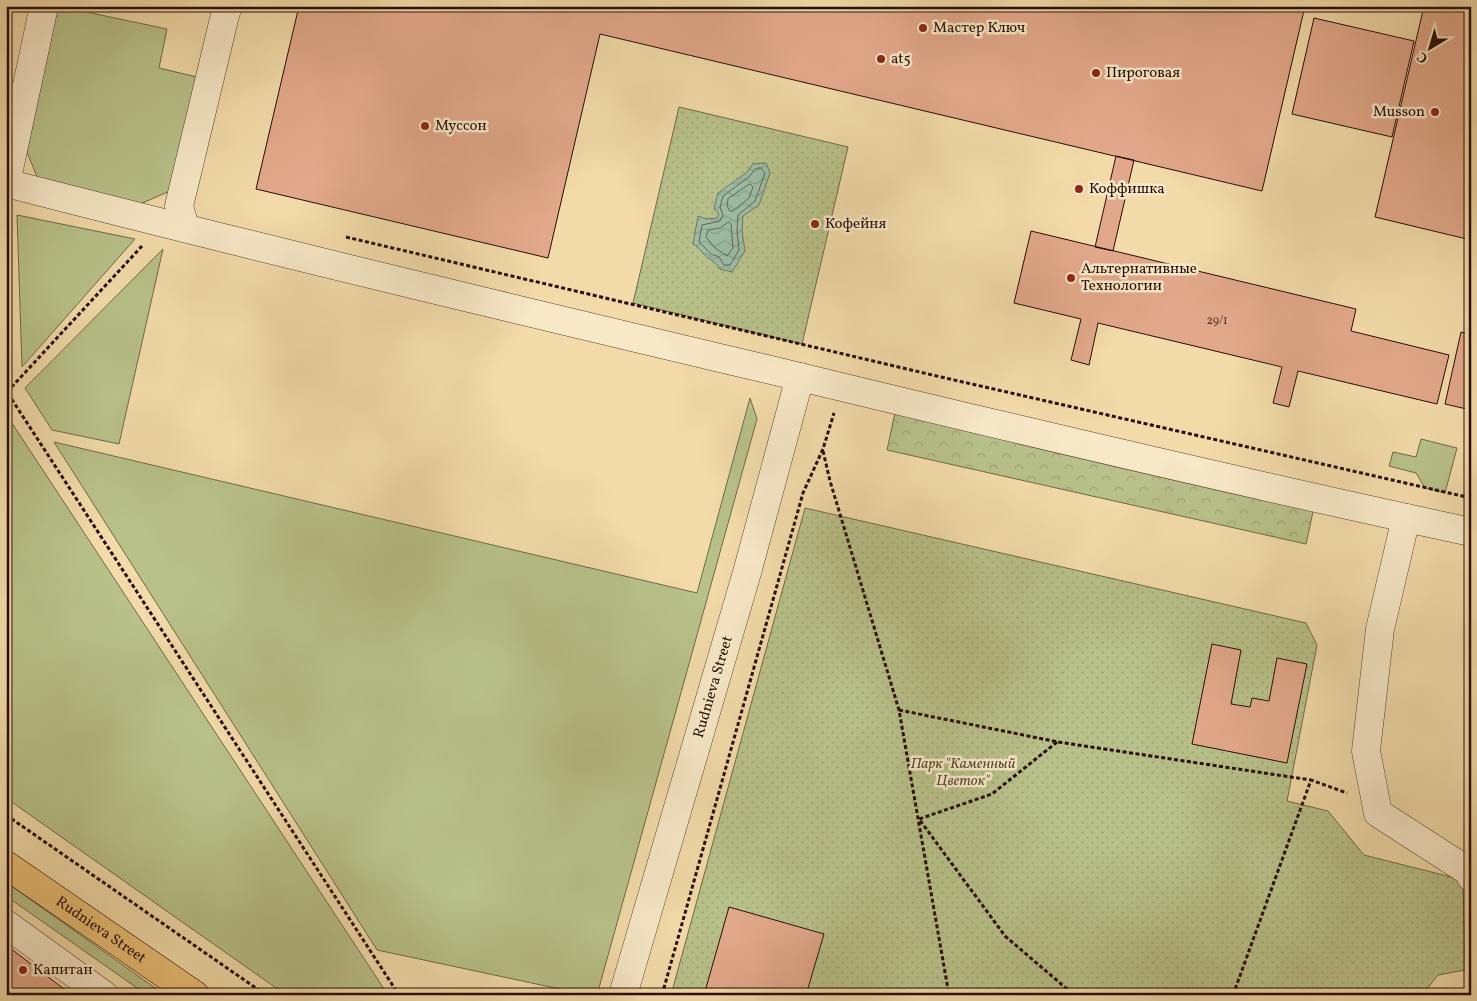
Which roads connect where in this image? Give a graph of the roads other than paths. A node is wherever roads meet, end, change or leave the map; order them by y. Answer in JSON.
{"nodes":[{"id":1,"x":44,"y":6,"type":"edge"},
{"id":2,"x":228,"y":6,"type":"edge"},
{"id":3,"x":174,"y":226,"type":"junction"},
{"id":4,"x":800,"y":377,"type":"junction"},
{"id":5,"x":1406,"y":518,"type":"junction"},
{"id":6,"x":1471,"y":532,"type":"edge"},
{"id":7,"x":6,"y":864,"type":"edge"},
{"id":8,"x":1471,"y":877,"type":"edge"},
{"id":9,"x":6,"y":924,"type":"edge"},
{"id":10,"x":104,"y":995,"type":"edge"},
{"id":11,"x":195,"y":995,"type":"edge"},
{"id":12,"x":623,"y":995,"type":"edge"}],
"edges":[{"from":1,"to":3,"type":"street"},
{"from":2,"to":3,"type":"street"},
{"from":3,"to":4,"type":"street"},
{"from":4,"to":5,"type":"street"},
{"from":4,"to":12,"type":"street","name":"Rudnieva Street"},
{"from":5,"to":6,"type":"street"},
{"from":5,"to":8,"type":"street"},
{"from":7,"to":11,"type":"main road","name":"Rudnieva Street"},
{"from":9,"to":10,"type":"street"}]}
